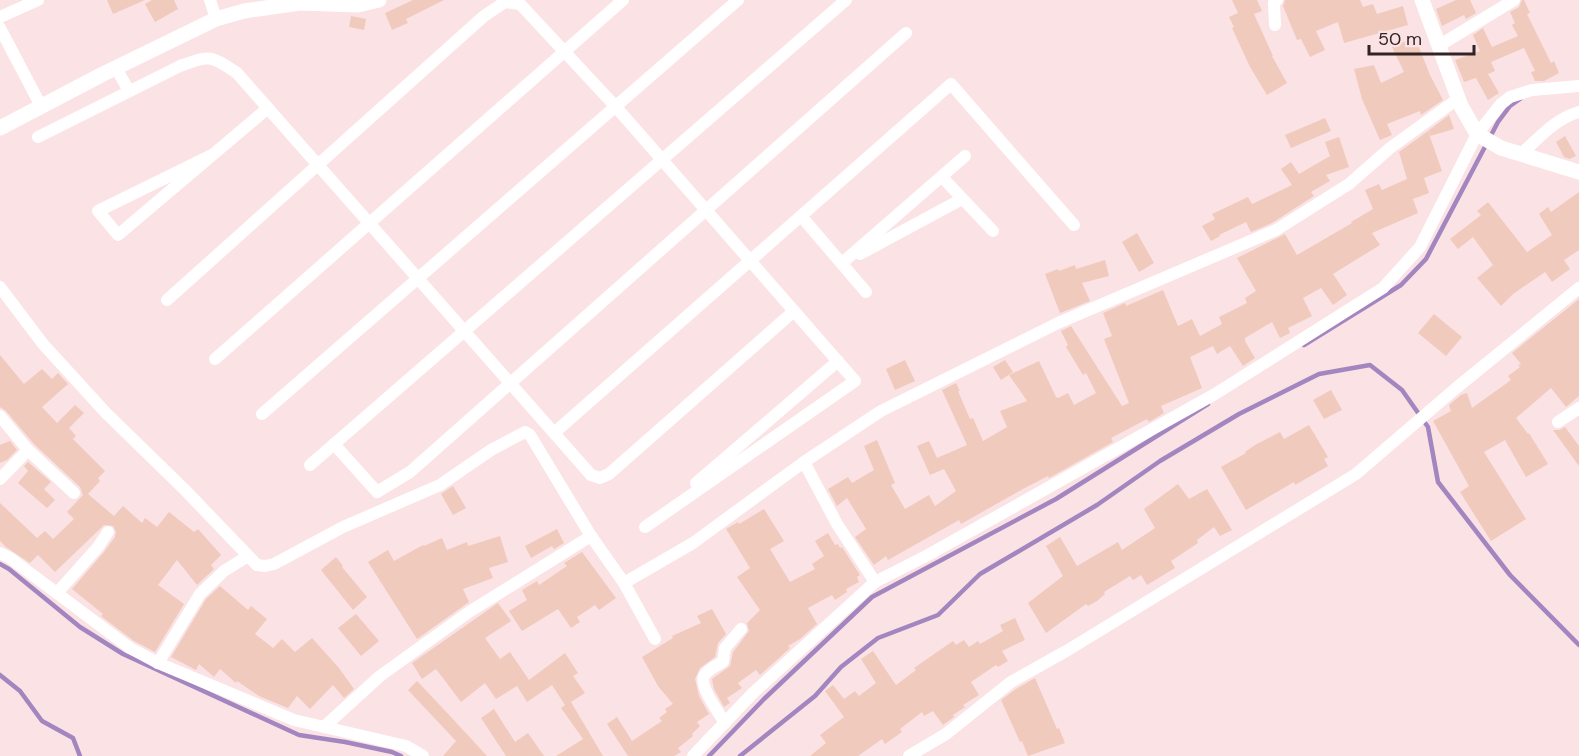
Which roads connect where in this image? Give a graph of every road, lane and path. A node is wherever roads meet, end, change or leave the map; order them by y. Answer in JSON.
{"nodes":[{"id":1,"x":38,"y":0,"type":"edge"},
{"id":2,"x":210,"y":0,"type":"edge"},
{"id":3,"x":379,"y":0,"type":"edge"},
{"id":4,"x":623,"y":0,"type":"edge"},
{"id":5,"x":738,"y":0,"type":"edge"},
{"id":6,"x":846,"y":0,"type":"edge"},
{"id":7,"x":1277,"y":0,"type":"edge"},
{"id":8,"x":1422,"y":0,"type":"edge"},
{"id":9,"x":1514,"y":0,"type":"edge"},
{"id":10,"x":0,"y":17,"type":"edge"},
{"id":11,"x":216,"y":19,"type":"junction"},
{"id":12,"x":1275,"y":25,"type":"dead end"},
{"id":13,"x":0,"y":28,"type":"edge"},
{"id":14,"x":906,"y":33,"type":"dead end"},
{"id":15,"x":1440,"y":45,"type":"junction"},
{"id":16,"x":565,"y":51,"type":"junction"},
{"id":17,"x":116,"y":68,"type":"junction"},
{"id":18,"x":1579,"y":86,"type":"edge"},
{"id":19,"x":129,"y":91,"type":"junction"},
{"id":20,"x":1459,"y":98,"type":"junction"},
{"id":21,"x":41,"y":106,"type":"junction"},
{"id":22,"x":616,"y":107,"type":"junction"},
{"id":23,"x":268,"y":108,"type":"junction"},
{"id":24,"x":1579,"y":112,"type":"edge"},
{"id":25,"x":0,"y":128,"type":"edge"},
{"id":26,"x":1480,"y":136,"type":"junction"},
{"id":27,"x":38,"y":137,"type":"dead end"},
{"id":28,"x":1521,"y":154,"type":"junction"},
{"id":29,"x":212,"y":155,"type":"junction"},
{"id":30,"x":965,"y":156,"type":"dead end"},
{"id":31,"x":662,"y":160,"type":"junction"},
{"id":32,"x":319,"y":166,"type":"junction"},
{"id":33,"x":1579,"y":172,"type":"edge"},
{"id":34,"x":942,"y":177,"type":"junction"},
{"id":35,"x":962,"y":199,"type":"junction"},
{"id":36,"x":706,"y":210,"type":"junction"},
{"id":37,"x":801,"y":216,"type":"junction"},
{"id":38,"x":369,"y":223,"type":"junction"},
{"id":39,"x":1074,"y":225,"type":"dead end"},
{"id":40,"x":993,"y":231,"type":"dead end"},
{"id":41,"x":750,"y":261,"type":"junction"},
{"id":42,"x":842,"y":263,"type":"junction"},
{"id":43,"x":418,"y":279,"type":"junction"},
{"id":44,"x":0,"y":287,"type":"edge"},
{"id":45,"x":1579,"y":288,"type":"edge"},
{"id":46,"x":866,"y":291,"type":"dead end"},
{"id":47,"x":167,"y":300,"type":"dead end"},
{"id":48,"x":794,"y":311,"type":"junction"},
{"id":49,"x":464,"y":331,"type":"junction"},
{"id":50,"x":215,"y":359,"type":"dead end"},
{"id":51,"x":838,"y":361,"type":"junction"},
{"id":52,"x":510,"y":383,"type":"junction"},
{"id":53,"x":1579,"y":408,"type":"edge"},
{"id":54,"x":262,"y":414,"type":"dead end"},
{"id":55,"x":0,"y":416,"type":"edge"},
{"id":56,"x":1557,"y":422,"type":"dead end"},
{"id":57,"x":554,"y":433,"type":"junction"},
{"id":58,"x":334,"y":444,"type":"junction"},
{"id":59,"x":28,"y":450,"type":"junction"},
{"id":60,"x":804,"y":462,"type":"junction"},
{"id":61,"x":310,"y":465,"type":"dead end"},
{"id":62,"x":0,"y":479,"type":"edge"},
{"id":63,"x":74,"y":494,"type":"dead end"},
{"id":64,"x":108,"y":532,"type":"dead end"},
{"id":65,"x":591,"y":536,"type":"junction"},
{"id":66,"x":0,"y":553,"type":"edge"},
{"id":67,"x":248,"y":556,"type":"junction"},
{"id":68,"x":875,"y":582,"type":"junction"},
{"id":69,"x":624,"y":583,"type":"junction"},
{"id":70,"x":57,"y":593,"type":"junction"},
{"id":71,"x":741,"y":629,"type":"dead end"},
{"id":72,"x":655,"y":639,"type":"dead end"},
{"id":73,"x":159,"y":663,"type":"junction"},
{"id":74,"x":725,"y":723,"type":"junction"},
{"id":75,"x":324,"y":727,"type":"junction"},
{"id":76,"x":423,"y":756,"type":"edge"},
{"id":77,"x":693,"y":756,"type":"edge"},
{"id":78,"x":909,"y":756,"type":"edge"}],
"edges":[{"from":1,"to":10,"type":"street"},
{"from":2,"to":11,"type":"street"},
{"from":3,"to":11,"type":"street"},
{"from":4,"to":16,"type":"street"},
{"from":5,"to":22,"type":"street"},
{"from":6,"to":31,"type":"street"},
{"from":7,"to":12,"type":"street"},
{"from":8,"to":15,"type":"street"},
{"from":9,"to":15,"type":"street"},
{"from":11,"to":17,"type":"street"},
{"from":13,"to":21,"type":"street"},
{"from":14,"to":36,"type":"street"},
{"from":15,"to":20,"type":"street"},
{"from":16,"to":22,"type":"street"},
{"from":16,"to":32,"type":"street"},
{"from":16,"to":38,"type":"street"},
{"from":17,"to":19,"type":"street"},
{"from":17,"to":21,"type":"street"},
{"from":18,"to":26,"type":"street"},
{"from":19,"to":23,"type":"street"},
{"from":19,"to":27,"type":"street"},
{"from":20,"to":26,"type":"street"},
{"from":20,"to":60,"type":"street"},
{"from":21,"to":25,"type":"street"},
{"from":22,"to":31,"type":"street"},
{"from":22,"to":43,"type":"street"},
{"from":23,"to":29,"type":"street"},
{"from":23,"to":32,"type":"street"},
{"from":24,"to":28,"type":"street"},
{"from":26,"to":28,"type":"street"},
{"from":26,"to":68,"type":"street"},
{"from":28,"to":33,"type":"street"},
{"from":29,"to":29,"type":"street"},
{"from":30,"to":34,"type":"street"},
{"from":31,"to":36,"type":"street"},
{"from":31,"to":49,"type":"street"},
{"from":32,"to":38,"type":"street"},
{"from":32,"to":47,"type":"street"},
{"from":34,"to":35,"type":"street"},
{"from":34,"to":42,"type":"street"},
{"from":35,"to":40,"type":"street"},
{"from":35,"to":42,"type":"street"},
{"from":36,"to":41,"type":"street"},
{"from":36,"to":52,"type":"street"},
{"from":37,"to":39,"type":"street"},
{"from":37,"to":41,"type":"street"},
{"from":37,"to":42,"type":"street"},
{"from":38,"to":43,"type":"street"},
{"from":38,"to":50,"type":"street"},
{"from":41,"to":48,"type":"street"},
{"from":41,"to":57,"type":"street"},
{"from":42,"to":46,"type":"street"},
{"from":43,"to":49,"type":"street"},
{"from":43,"to":54,"type":"street"},
{"from":44,"to":67,"type":"street"},
{"from":45,"to":78,"type":"street"},
{"from":48,"to":51,"type":"street"},
{"from":48,"to":57,"type":"street"},
{"from":49,"to":52,"type":"street"},
{"from":49,"to":58,"type":"street"},
{"from":51,"to":51,"type":"street"},
{"from":52,"to":57,"type":"street"},
{"from":52,"to":58,"type":"street"},
{"from":53,"to":56,"type":"street"},
{"from":55,"to":59,"type":"street"},
{"from":58,"to":61,"type":"street"},
{"from":59,"to":62,"type":"street"},
{"from":59,"to":63,"type":"street"},
{"from":60,"to":68,"type":"street"},
{"from":60,"to":69,"type":"street"},
{"from":64,"to":70,"type":"street"},
{"from":65,"to":67,"type":"street"},
{"from":65,"to":69,"type":"street"},
{"from":65,"to":75,"type":"street"},
{"from":66,"to":70,"type":"street"},
{"from":67,"to":73,"type":"street"},
{"from":68,"to":74,"type":"street"},
{"from":69,"to":72,"type":"street"},
{"from":70,"to":73,"type":"street"},
{"from":71,"to":74,"type":"street"},
{"from":73,"to":75,"type":"street"},
{"from":74,"to":77,"type":"street"},
{"from":75,"to":76,"type":"street"}]}
